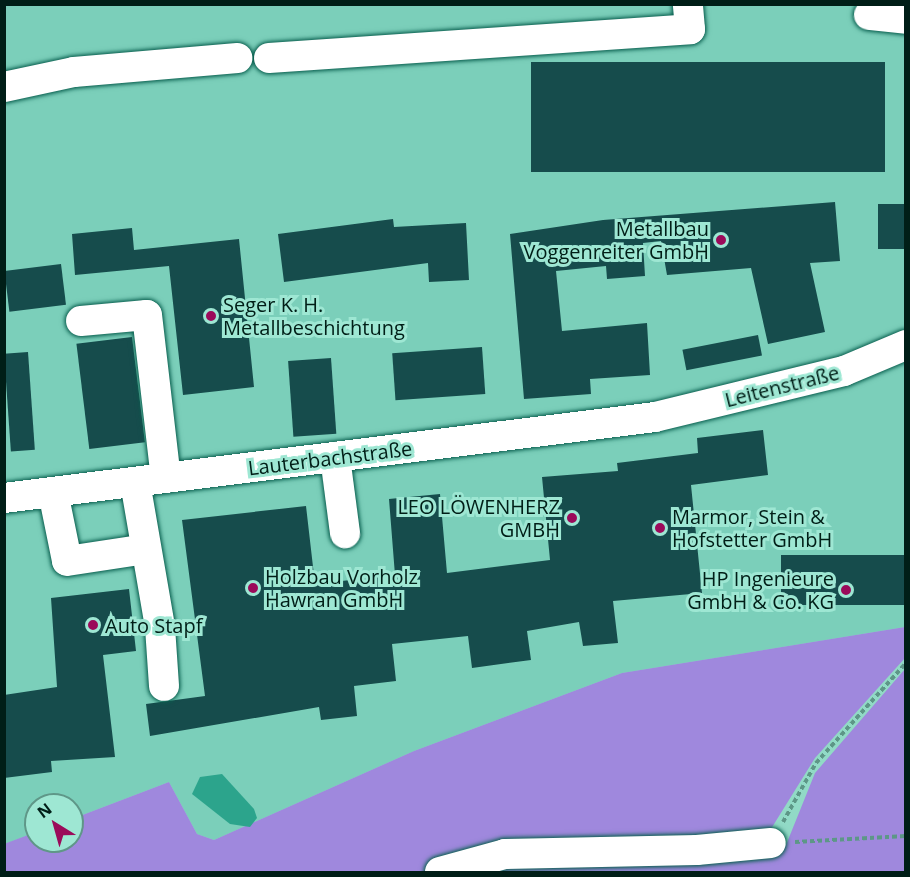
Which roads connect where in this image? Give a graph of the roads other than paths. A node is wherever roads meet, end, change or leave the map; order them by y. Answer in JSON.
{"nodes":[{"id":1,"x":688,"y":4,"type":"edge"},
{"id":2,"x":869,"y":15,"type":"dead end"},
{"id":3,"x":906,"y":19,"type":"edge"},
{"id":4,"x":237,"y":58,"type":"dead end"},
{"id":5,"x":269,"y":58,"type":"dead end"},
{"id":6,"x":4,"y":87,"type":"edge"},
{"id":7,"x":81,"y":321,"type":"dead end"},
{"id":8,"x":906,"y":345,"type":"edge"},
{"id":9,"x":655,"y":417,"type":"joint"},
{"id":10,"x":335,"y":457,"type":"junction"},
{"id":11,"x":166,"y":478,"type":"junction"},
{"id":12,"x":135,"y":482,"type":"junction"},
{"id":13,"x":53,"y":492,"type":"junction"},
{"id":14,"x":4,"y":498,"type":"edge"},
{"id":15,"x":345,"y":533,"type":"dead end"},
{"id":16,"x":146,"y":549,"type":"junction"},
{"id":17,"x":164,"y":686,"type":"dead end"},
{"id":18,"x":771,"y":843,"type":"road end"},
{"id":19,"x":440,"y":873,"type":"edge"}],
"edges":[{"from":1,"to":5,"type":"street"},
{"from":2,"to":3,"type":"street"},
{"from":4,"to":6,"type":"street"},
{"from":7,"to":11,"type":"street"},
{"from":8,"to":9,"type":"street","name":"Leitenstraße"},
{"from":9,"to":10,"type":"street","name":"Lauterbachstraße"},
{"from":10,"to":11,"type":"street","name":"Lauterbachstraße"},
{"from":10,"to":15,"type":"street"},
{"from":11,"to":12,"type":"street","name":"Lauterbachstraße"},
{"from":12,"to":13,"type":"street","name":"Lauterbachstraße"},
{"from":12,"to":16,"type":"street"},
{"from":13,"to":14,"type":"street","name":"Lauterbachstraße"},
{"from":13,"to":16,"type":"street"},
{"from":16,"to":17,"type":"street"},
{"from":18,"to":19,"type":"street"}]}
